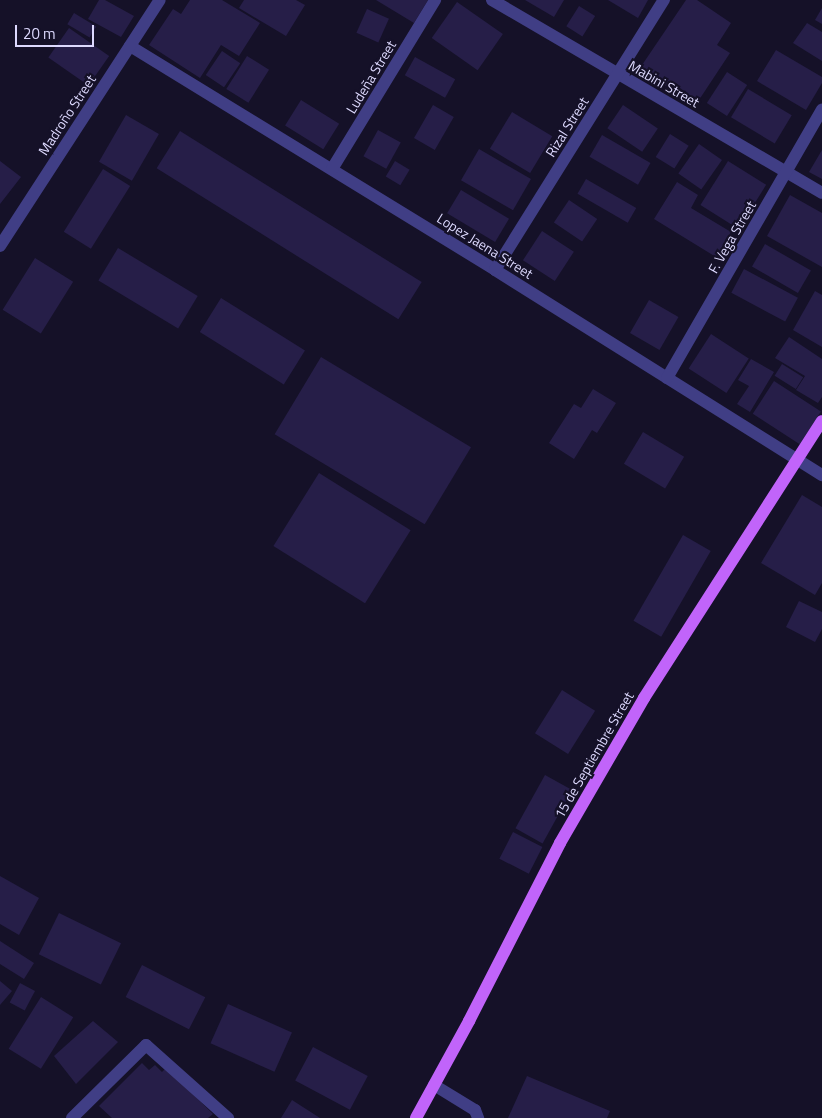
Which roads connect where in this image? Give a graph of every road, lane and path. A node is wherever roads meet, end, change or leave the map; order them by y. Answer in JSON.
{"nodes":[{"id":1,"x":160,"y":0,"type":"edge"},
{"id":2,"x":435,"y":0,"type":"edge"},
{"id":3,"x":492,"y":0,"type":"edge"},
{"id":4,"x":664,"y":0,"type":"edge"},
{"id":5,"x":130,"y":46,"type":"junction"},
{"id":6,"x":617,"y":74,"type":"junction"},
{"id":7,"x":822,"y":110,"type":"edge"},
{"id":8,"x":332,"y":169,"type":"junction"},
{"id":9,"x":787,"y":172,"type":"junction"},
{"id":10,"x":822,"y":193,"type":"edge"},
{"id":11,"x":0,"y":246,"type":"edge"},
{"id":12,"x":495,"y":270,"type":"junction"},
{"id":13,"x":667,"y":378,"type":"junction"},
{"id":14,"x":822,"y":422,"type":"edge"},
{"id":15,"x":798,"y":461,"type":"junction"},
{"id":16,"x":822,"y":475,"type":"edge"},
{"id":17,"x":434,"y":1085,"type":"junction"},
{"id":18,"x":72,"y":1118,"type":"edge"},
{"id":19,"x":228,"y":1118,"type":"edge"},
{"id":20,"x":416,"y":1118,"type":"edge"},
{"id":21,"x":478,"y":1118,"type":"edge"}],
"edges":[{"from":1,"to":5,"type":"street","name":"Madroño Street"},
{"from":2,"to":8,"type":"street","name":"Ludeña Street"},
{"from":3,"to":6,"type":"street","name":"Mabini Street"},
{"from":4,"to":6,"type":"street","name":"Rizal Street"},
{"from":5,"to":8,"type":"street","name":"Lopez Jaena Street"},
{"from":5,"to":11,"type":"street","name":"Madroño Street"},
{"from":6,"to":9,"type":"street","name":"Mabini Street"},
{"from":6,"to":12,"type":"street","name":"Rizal Street"},
{"from":7,"to":9,"type":"street","name":"F. Vega Street"},
{"from":8,"to":12,"type":"street","name":"Lopez Jaena Street"},
{"from":9,"to":10,"type":"street","name":"Mabini Street"},
{"from":9,"to":13,"type":"street","name":"F. Vega Street"},
{"from":12,"to":13,"type":"street","name":"Lopez Jaena Street"},
{"from":13,"to":15,"type":"street","name":"Lopez Jaena Street"},
{"from":14,"to":15,"type":"main road","name":"15 de Septiembre Street"},
{"from":15,"to":16,"type":"street","name":"Lopez Jaena Street"},
{"from":15,"to":17,"type":"main road","name":"15 de Septiembre Street"},
{"from":17,"to":20,"type":"main road","name":"15 de Septiembre Street"},
{"from":17,"to":21,"type":"street"},
{"from":18,"to":19,"type":"street"}]}
